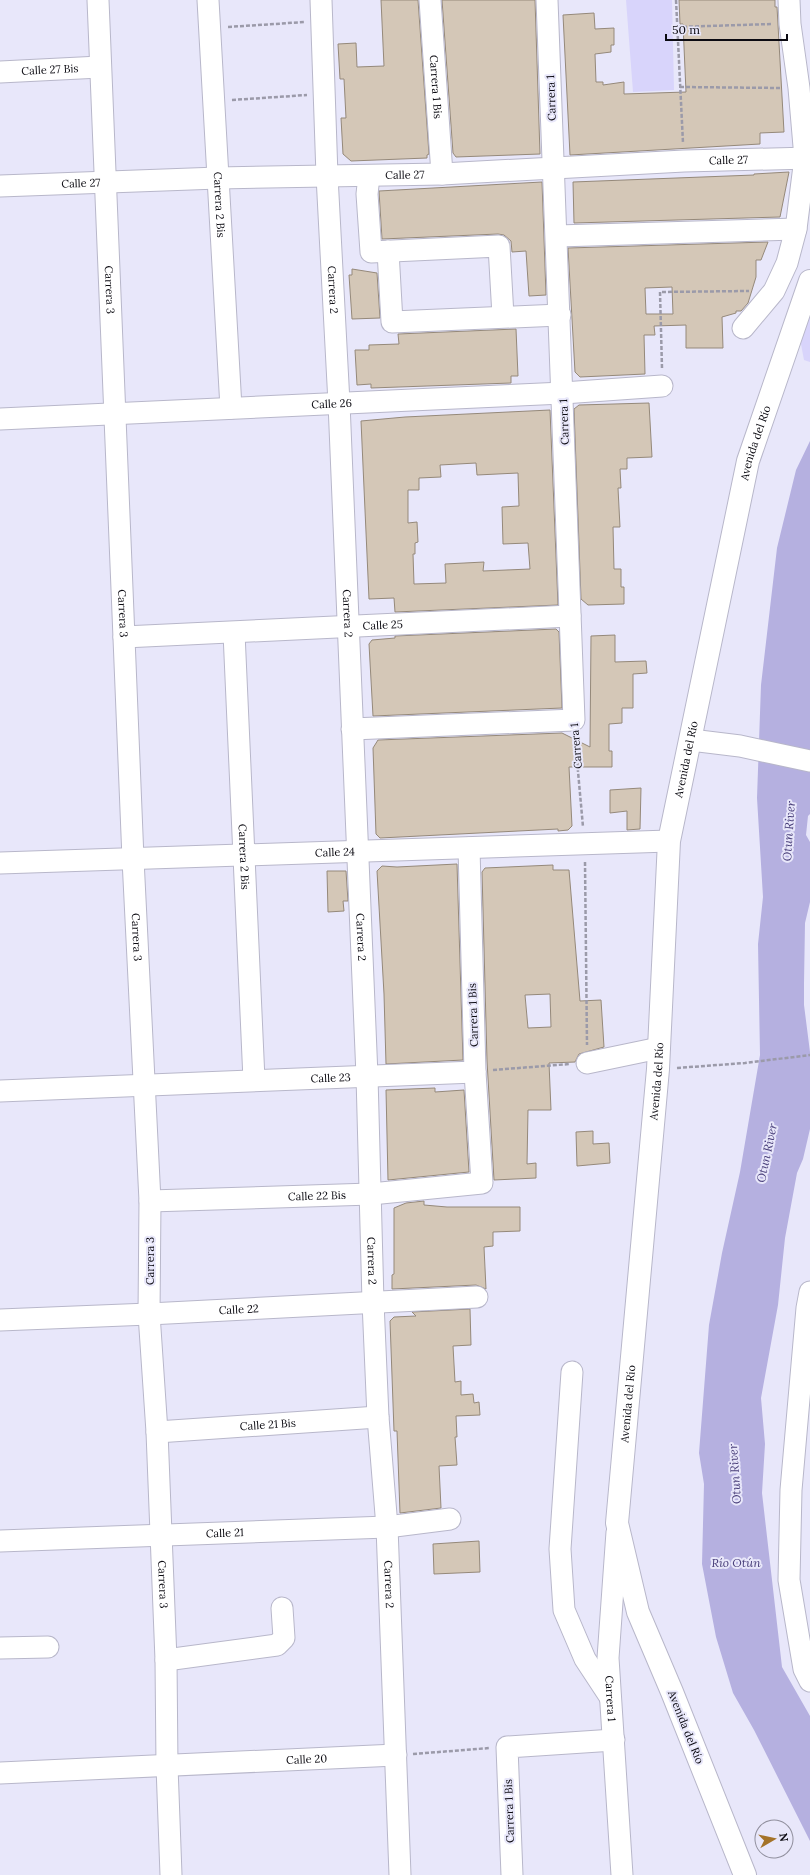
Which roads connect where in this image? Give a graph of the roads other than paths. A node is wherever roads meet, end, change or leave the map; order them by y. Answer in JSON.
{"nodes":[{"id":1,"x":98,"y":0,"type":"edge"},
{"id":2,"x":208,"y":0,"type":"edge"},
{"id":3,"x":321,"y":0,"type":"edge"},
{"id":4,"x":430,"y":0,"type":"edge"},
{"id":5,"x":547,"y":0,"type":"edge"},
{"id":6,"x":789,"y":0,"type":"edge"},
{"id":7,"x":100,"y":68,"type":"junction"},
{"id":8,"x":0,"y":72,"type":"edge"},
{"id":9,"x":807,"y":158,"type":"edge"},
{"id":10,"x":554,"y":167,"type":"junction"},
{"id":11,"x":442,"y":174,"type":"junction"},
{"id":12,"x":327,"y":176,"type":"junction"},
{"id":13,"x":369,"y":176,"type":"junction"},
{"id":14,"x":218,"y":178,"type":"junction"},
{"id":15,"x":105,"y":183,"type":"junction"},
{"id":16,"x":0,"y":186,"type":"edge"},
{"id":17,"x":796,"y":229,"type":"junction"},
{"id":18,"x":557,"y":236,"type":"junction"},
{"id":19,"x":388,"y":252,"type":"junction"},
{"id":20,"x":810,"y":281,"type":"edge"},
{"id":21,"x":560,"y":315,"type":"junction"},
{"id":22,"x":503,"y":316,"type":"junction"},
{"id":23,"x":743,"y":328,"type":"dead end"},
{"id":24,"x":662,"y":386,"type":"road end"},
{"id":25,"x":563,"y":393,"type":"junction"},
{"id":26,"x":339,"y":403,"type":"junction"},
{"id":27,"x":230,"y":408,"type":"junction"},
{"id":28,"x":115,"y":414,"type":"junction"},
{"id":29,"x":0,"y":419,"type":"edge"},
{"id":30,"x":570,"y":616,"type":"junction"},
{"id":31,"x":348,"y":627,"type":"junction"},
{"id":32,"x":234,"y":633,"type":"junction"},
{"id":33,"x":124,"y":637,"type":"junction"},
{"id":34,"x":352,"y":729,"type":"junction"},
{"id":35,"x":691,"y":740,"type":"junction"},
{"id":36,"x":810,"y":761,"type":"edge"},
{"id":37,"x":669,"y":841,"type":"junction"},
{"id":38,"x":469,"y":848,"type":"junction"},
{"id":39,"x":357,"y":852,"type":"junction"},
{"id":40,"x":245,"y":856,"type":"junction"},
{"id":41,"x":132,"y":859,"type":"junction"},
{"id":42,"x":0,"y":863,"type":"edge"},
{"id":43,"x":659,"y":1048,"type":"junction"},
{"id":44,"x":588,"y":1063,"type":"road end"},
{"id":45,"x":475,"y":1072,"type":"junction"},
{"id":46,"x":367,"y":1076,"type":"junction"},
{"id":47,"x":254,"y":1080,"type":"junction"},
{"id":48,"x":143,"y":1085,"type":"junction"},
{"id":49,"x":0,"y":1091,"type":"edge"},
{"id":50,"x":482,"y":1182,"type":"joint"},
{"id":51,"x":371,"y":1194,"type":"junction"},
{"id":52,"x":150,"y":1201,"type":"junction"},
{"id":53,"x":477,"y":1297,"type":"dead end"},
{"id":54,"x":373,"y":1302,"type":"junction"},
{"id":55,"x":809,"y":1303,"type":"edge"},
{"id":56,"x":149,"y":1314,"type":"junction"},
{"id":57,"x":0,"y":1320,"type":"edge"},
{"id":58,"x":572,"y":1372,"type":"dead end"},
{"id":59,"x":378,"y":1417,"type":"junction"},
{"id":60,"x":156,"y":1432,"type":"junction"},
{"id":61,"x":450,"y":1520,"type":"dead end"},
{"id":62,"x":617,"y":1523,"type":"junction"},
{"id":63,"x":387,"y":1527,"type":"junction"},
{"id":64,"x":160,"y":1535,"type":"junction"},
{"id":65,"x":0,"y":1541,"type":"edge"},
{"id":66,"x":282,"y":1608,"type":"dead end"},
{"id":67,"x":805,"y":1641,"type":"edge"},
{"id":68,"x":0,"y":1648,"type":"edge"},
{"id":69,"x":48,"y":1648,"type":"dead end"},
{"id":70,"x":166,"y":1660,"type":"junction"},
{"id":71,"x":810,"y":1681,"type":"edge"},
{"id":72,"x":610,"y":1697,"type":"junction"},
{"id":73,"x":614,"y":1740,"type":"junction"},
{"id":74,"x":396,"y":1755,"type":"junction"},
{"id":75,"x":166,"y":1766,"type":"junction"},
{"id":76,"x":0,"y":1773,"type":"edge"},
{"id":77,"x":171,"y":1875,"type":"edge"},
{"id":78,"x":400,"y":1875,"type":"edge"},
{"id":79,"x":512,"y":1875,"type":"edge"},
{"id":80,"x":622,"y":1875,"type":"edge"},
{"id":81,"x":745,"y":1875,"type":"edge"}],
"edges":[{"from":1,"to":7,"type":"street","name":"Carrera 3"},
{"from":2,"to":14,"type":"street","name":"Carrera 2 Bis"},
{"from":3,"to":12,"type":"street","name":"Carrera 2"},
{"from":4,"to":11,"type":"street","name":"Carrera 1 Bis"},
{"from":5,"to":10,"type":"street","name":"Carrera 1"},
{"from":6,"to":9,"type":"street"},
{"from":7,"to":8,"type":"street","name":"Calle 27 Bis"},
{"from":7,"to":15,"type":"street","name":"Carrera 3"},
{"from":9,"to":10,"type":"street","name":"Calle 27"},
{"from":9,"to":17,"type":"street"},
{"from":10,"to":11,"type":"street","name":"Calle 27"},
{"from":10,"to":18,"type":"street","name":"Carrera 1"},
{"from":11,"to":13,"type":"street","name":"Calle 27"},
{"from":12,"to":13,"type":"street","name":"Calle 27"},
{"from":12,"to":14,"type":"street","name":"Calle 27"},
{"from":12,"to":26,"type":"street","name":"Carrera 2"},
{"from":13,"to":19,"type":"street"},
{"from":14,"to":15,"type":"street","name":"Calle 27"},
{"from":14,"to":27,"type":"street","name":"Carrera 2 Bis"},
{"from":15,"to":16,"type":"street","name":"Calle 27"},
{"from":15,"to":28,"type":"street","name":"Carrera 3"},
{"from":17,"to":18,"type":"street"},
{"from":17,"to":23,"type":"street"},
{"from":18,"to":21,"type":"street","name":"Carrera 1"},
{"from":19,"to":22,"type":"street"},
{"from":19,"to":22,"type":"street"},
{"from":20,"to":35,"type":"main road","name":"Avenida del Río"},
{"from":21,"to":22,"type":"street"},
{"from":21,"to":25,"type":"street","name":"Carrera 1"},
{"from":24,"to":25,"type":"street","name":"Calle 26"},
{"from":25,"to":26,"type":"street","name":"Calle 26"},
{"from":25,"to":30,"type":"street","name":"Carrera 1"},
{"from":26,"to":27,"type":"street","name":"Calle 26"},
{"from":26,"to":31,"type":"street","name":"Carrera 2"},
{"from":27,"to":28,"type":"street","name":"Calle 26"},
{"from":28,"to":29,"type":"street","name":"Calle 26"},
{"from":28,"to":33,"type":"street","name":"Carrera 3"},
{"from":30,"to":31,"type":"street","name":"Calle 25"},
{"from":30,"to":34,"type":"street","name":"Carrera 1"},
{"from":31,"to":32,"type":"street","name":"Calle 25"},
{"from":31,"to":34,"type":"street","name":"Carrera 2"},
{"from":32,"to":33,"type":"street","name":"Calle 25"},
{"from":32,"to":40,"type":"street","name":"Carrera 2 Bis"},
{"from":33,"to":41,"type":"street","name":"Carrera 3"},
{"from":34,"to":39,"type":"street","name":"Carrera 2"},
{"from":35,"to":36,"type":"street"},
{"from":35,"to":37,"type":"main road","name":"Avenida del Río"},
{"from":37,"to":38,"type":"street","name":"Calle 24"},
{"from":37,"to":43,"type":"main road","name":"Avenida del Río"},
{"from":38,"to":39,"type":"street","name":"Calle 24"},
{"from":38,"to":45,"type":"street","name":"Carrera 1 Bis"},
{"from":39,"to":40,"type":"street","name":"Calle 24"},
{"from":39,"to":46,"type":"street","name":"Carrera 2"},
{"from":40,"to":41,"type":"street","name":"Calle 24"},
{"from":40,"to":47,"type":"street","name":"Carrera 2 Bis"},
{"from":41,"to":42,"type":"street","name":"Calle 24"},
{"from":41,"to":48,"type":"street","name":"Carrera 3"},
{"from":43,"to":44,"type":"street"},
{"from":43,"to":62,"type":"main road","name":"Avenida del Río"},
{"from":45,"to":46,"type":"street","name":"Calle 23"},
{"from":45,"to":50,"type":"street","name":"Carrera 1 Bis"},
{"from":46,"to":47,"type":"street","name":"Calle 23"},
{"from":46,"to":51,"type":"street","name":"Carrera 2"},
{"from":47,"to":48,"type":"street","name":"Calle 23"},
{"from":48,"to":49,"type":"street","name":"Calle 23"},
{"from":48,"to":52,"type":"street","name":"Carrera 3"},
{"from":50,"to":51,"type":"street","name":"Calle 22 Bis"},
{"from":51,"to":52,"type":"street","name":"Calle 22 Bis"},
{"from":51,"to":54,"type":"street","name":"Carrera 2"},
{"from":52,"to":56,"type":"street","name":"Carrera 3"},
{"from":53,"to":54,"type":"street","name":"Calle 22"},
{"from":54,"to":56,"type":"street","name":"Calle 22"},
{"from":54,"to":59,"type":"street","name":"Carrera 2"},
{"from":55,"to":67,"type":"street"},
{"from":56,"to":57,"type":"street","name":"Calle 22"},
{"from":56,"to":60,"type":"street","name":"Carrera 3"},
{"from":58,"to":72,"type":"street"},
{"from":59,"to":60,"type":"street","name":"Calle 21 Bis"},
{"from":59,"to":63,"type":"street","name":"Carrera 2"},
{"from":60,"to":64,"type":"street","name":"Carrera 3"},
{"from":61,"to":63,"type":"street","name":"Calle 21"},
{"from":62,"to":72,"type":"street","name":"Carrera 1"},
{"from":62,"to":81,"type":"main road","name":"Avenida del Río"},
{"from":63,"to":64,"type":"street","name":"Calle 21"},
{"from":63,"to":74,"type":"street","name":"Carrera 2"},
{"from":64,"to":65,"type":"street","name":"Calle 21"},
{"from":64,"to":70,"type":"street","name":"Carrera 3"},
{"from":66,"to":70,"type":"street"},
{"from":67,"to":71,"type":"street"},
{"from":68,"to":69,"type":"street"},
{"from":70,"to":75,"type":"street","name":"Carrera 3"},
{"from":72,"to":73,"type":"street","name":"Carrera 1"},
{"from":73,"to":79,"type":"street","name":"Carrera 1 Bis"},
{"from":73,"to":80,"type":"street","name":"Carrera 1"},
{"from":74,"to":75,"type":"street","name":"Calle 20"},
{"from":74,"to":78,"type":"street","name":"Carrera 2"},
{"from":75,"to":76,"type":"street","name":"Calle 20"},
{"from":75,"to":77,"type":"street","name":"Carrera 3"}]}
